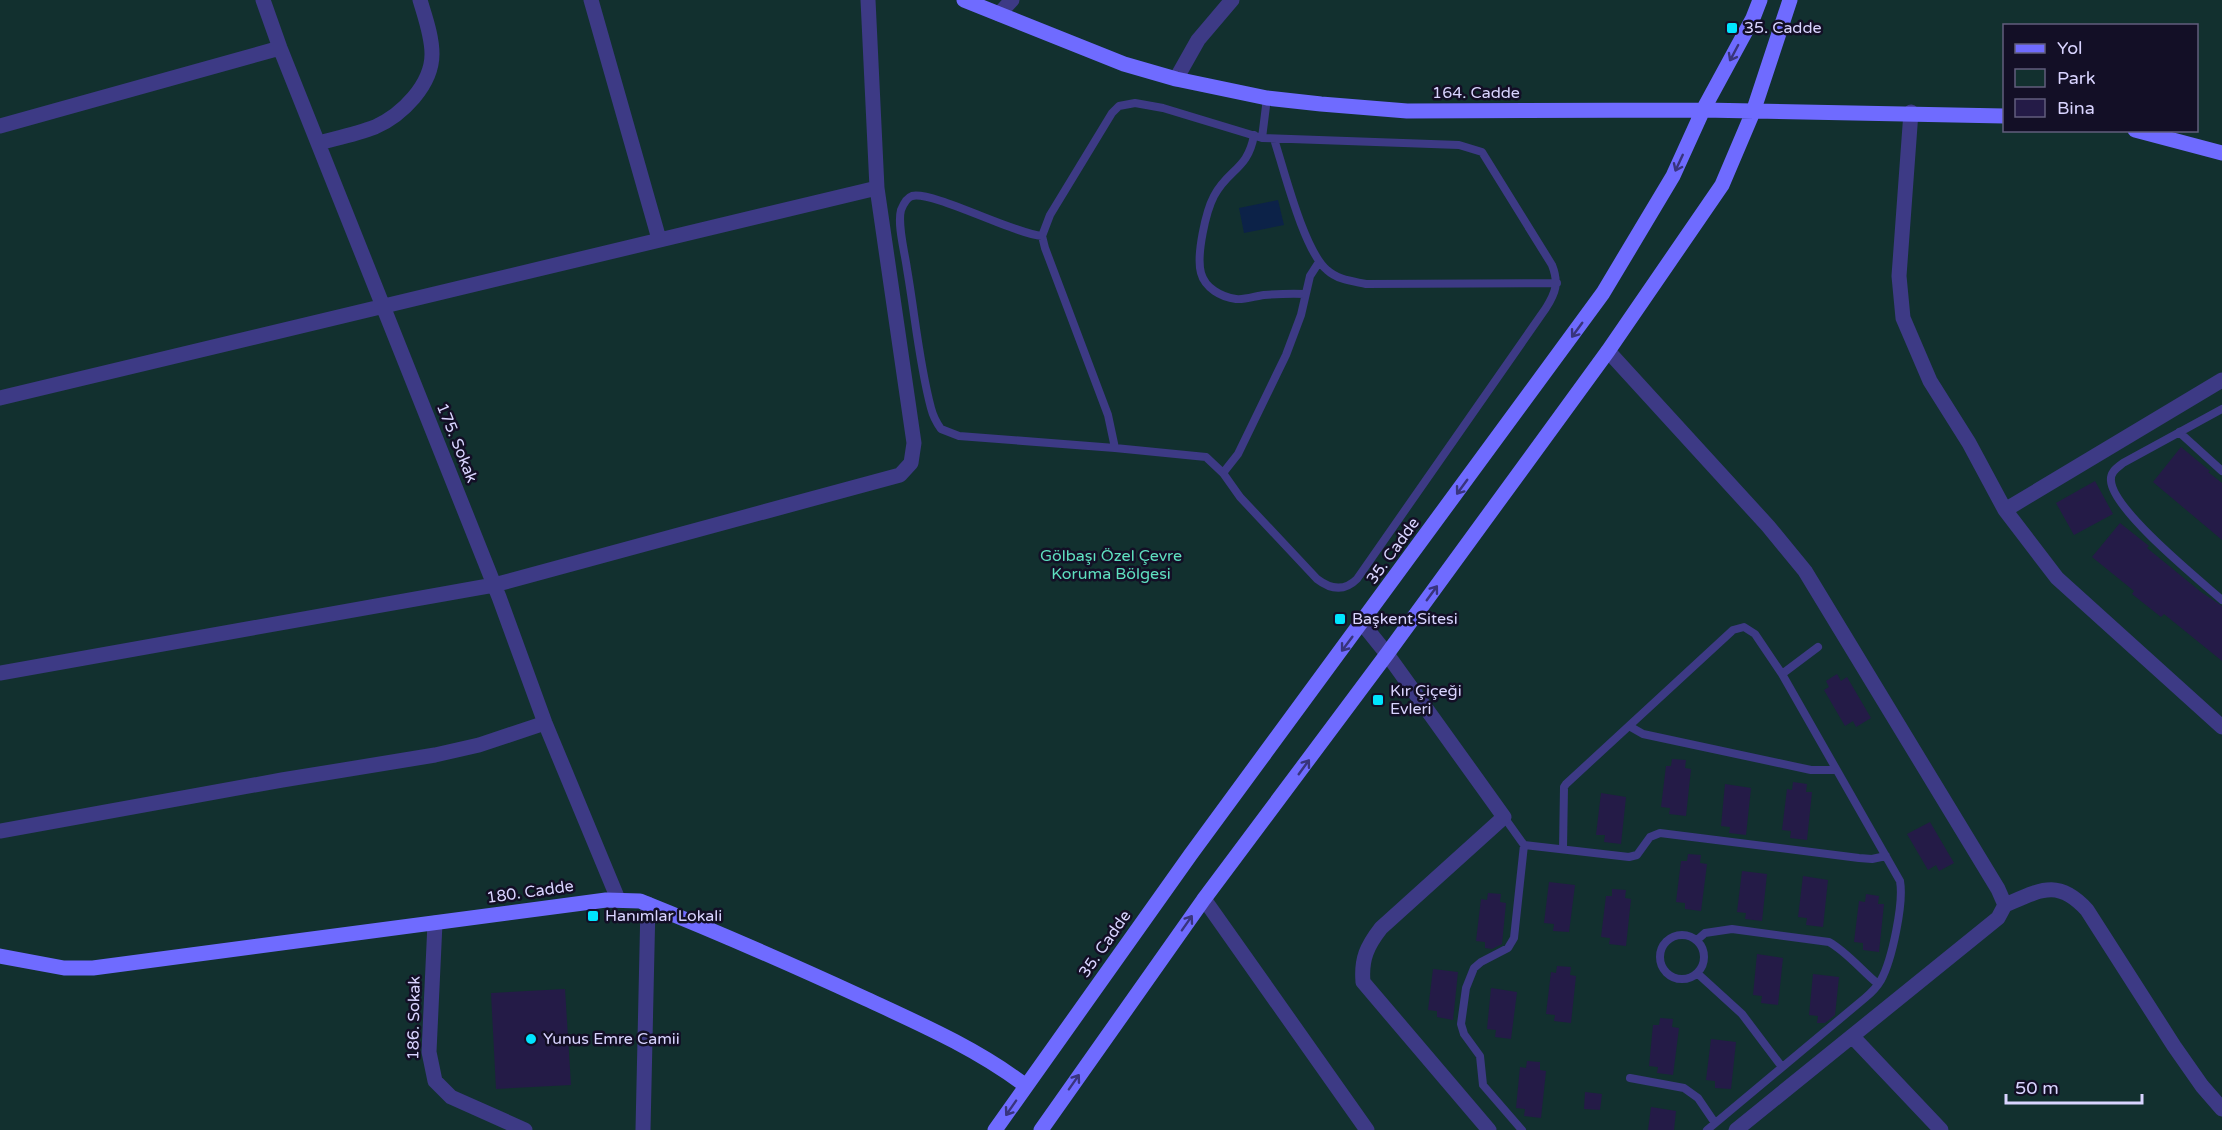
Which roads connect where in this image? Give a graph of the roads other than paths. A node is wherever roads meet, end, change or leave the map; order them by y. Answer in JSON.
{"nodes":[{"id":1,"x":263,"y":0,"type":"edge"},
{"id":2,"x":420,"y":0,"type":"edge"},
{"id":3,"x":591,"y":0,"type":"edge"},
{"id":4,"x":868,"y":0,"type":"edge"},
{"id":5,"x":964,"y":0,"type":"edge"},
{"id":6,"x":1012,"y":0,"type":"edge"},
{"id":7,"x":1232,"y":0,"type":"edge"},
{"id":8,"x":1760,"y":0,"type":"edge"},
{"id":9,"x":1790,"y":0,"type":"edge"},
{"id":10,"x":999,"y":14,"type":"junction"},
{"id":11,"x":280,"y":48,"type":"junction"},
{"id":12,"x":1176,"y":79,"type":"junction"},
{"id":13,"x":1267,"y":98,"type":"junction"},
{"id":14,"x":1703,"y":110,"type":"junction"},
{"id":15,"x":1753,"y":112,"type":"junction"},
{"id":16,"x":1911,"y":112,"type":"junction"},
{"id":17,"x":2003,"y":116,"type":"edge"},
{"id":18,"x":0,"y":126,"type":"edge"},
{"id":19,"x":2143,"y":132,"type":"edge"},
{"id":20,"x":1258,"y":137,"type":"junction"},
{"id":21,"x":1274,"y":139,"type":"junction"},
{"id":22,"x":318,"y":143,"type":"junction"},
{"id":23,"x":2222,"y":153,"type":"edge"},
{"id":24,"x":877,"y":188,"type":"junction"},
{"id":25,"x":1042,"y":236,"type":"junction"},
{"id":26,"x":659,"y":239,"type":"junction"},
{"id":27,"x":1319,"y":262,"type":"junction"},
{"id":28,"x":1557,"y":283,"type":"junction"},
{"id":29,"x":1305,"y":294,"type":"junction"},
{"id":30,"x":382,"y":305,"type":"junction"},
{"id":31,"x":1608,"y":351,"type":"junction"},
{"id":32,"x":2222,"y":380,"type":"edge"},
{"id":33,"x":0,"y":398,"type":"edge"},
{"id":34,"x":2222,"y":409,"type":"edge"},
{"id":35,"x":2179,"y":432,"type":"junction"},
{"id":36,"x":1115,"y":448,"type":"junction"},
{"id":37,"x":2222,"y":471,"type":"edge"},
{"id":38,"x":1223,"y":473,"type":"junction"},
{"id":39,"x":2005,"y":510,"type":"junction"},
{"id":40,"x":494,"y":585,"type":"junction"},
{"id":41,"x":2222,"y":600,"type":"edge"},
{"id":42,"x":1362,"y":623,"type":"junction"},
{"id":43,"x":1818,"y":647,"type":"dead end"},
{"id":44,"x":1387,"y":654,"type":"junction"},
{"id":45,"x":0,"y":673,"type":"edge"},
{"id":46,"x":1782,"y":674,"type":"junction"},
{"id":47,"x":545,"y":723,"type":"junction"},
{"id":48,"x":1629,"y":726,"type":"junction"},
{"id":49,"x":2222,"y":727,"type":"edge"},
{"id":50,"x":1836,"y":770,"type":"junction"},
{"id":51,"x":1504,"y":817,"type":"junction"},
{"id":52,"x":0,"y":831,"type":"edge"},
{"id":53,"x":1524,"y":845,"type":"junction"},
{"id":54,"x":1563,"y":849,"type":"junction"},
{"id":55,"x":1886,"y":856,"type":"junction"},
{"id":56,"x":618,"y":899,"type":"junction"},
{"id":57,"x":1204,"y":899,"type":"junction"},
{"id":58,"x":648,"y":904,"type":"junction"},
{"id":59,"x":2005,"y":905,"type":"junction"},
{"id":60,"x":435,"y":923,"type":"junction"},
{"id":61,"x":1697,"y":940,"type":"junction"},
{"id":62,"x":0,"y":957,"type":"edge"},
{"id":63,"x":1697,"y":973,"type":"junction"},
{"id":64,"x":1878,"y":984,"type":"junction"},
{"id":65,"x":1852,"y":1036,"type":"junction"},
{"id":66,"x":1782,"y":1067,"type":"junction"},
{"id":67,"x":1630,"y":1078,"type":"dead end"},
{"id":68,"x":1026,"y":1086,"type":"junction"},
{"id":69,"x":2222,"y":1108,"type":"edge"},
{"id":70,"x":1715,"y":1123,"type":"junction"},
{"id":71,"x":525,"y":1130,"type":"edge"},
{"id":72,"x":643,"y":1130,"type":"edge"},
{"id":73,"x":995,"y":1130,"type":"edge"},
{"id":74,"x":1041,"y":1130,"type":"edge"},
{"id":75,"x":1367,"y":1130,"type":"edge"},
{"id":76,"x":1490,"y":1130,"type":"edge"},
{"id":77,"x":1522,"y":1130,"type":"edge"},
{"id":78,"x":1707,"y":1130,"type":"edge"},
{"id":79,"x":1736,"y":1130,"type":"edge"},
{"id":80,"x":1941,"y":1130,"type":"edge"}],
"edges":[{"from":1,"to":11,"type":"street","name":"175. Sokak"},
{"from":2,"to":22,"type":"street"},
{"from":3,"to":26,"type":"street"},
{"from":4,"to":24,"type":"street"},
{"from":5,"to":10,"type":"street","name":"164. Cadde"},
{"from":6,"to":10,"type":"street"},
{"from":7,"to":12,"type":"street"},
{"from":8,"to":14,"type":"street","name":"35. Cadde","one_way":true},
{"from":9,"to":15,"type":"street"},
{"from":10,"to":12,"type":"street","name":"164. Cadde"},
{"from":11,"to":18,"type":"street"},
{"from":11,"to":22,"type":"street","name":"175. Sokak"},
{"from":12,"to":13,"type":"street","name":"164. Cadde"},
{"from":13,"to":14,"type":"street","name":"164. Cadde"},
{"from":13,"to":20,"type":"lane"},
{"from":14,"to":15,"type":"street","name":"164. Cadde"},
{"from":14,"to":42,"type":"street","name":"35. Cadde","one_way":true},
{"from":15,"to":16,"type":"street","name":"164. Cadde"},
{"from":15,"to":31,"type":"street"},
{"from":16,"to":17,"type":"street","name":"164. Cadde"},
{"from":16,"to":39,"type":"street"},
{"from":19,"to":23,"type":"street"},
{"from":20,"to":21,"type":"lane"},
{"from":20,"to":25,"type":"lane"},
{"from":20,"to":29,"type":"lane"},
{"from":21,"to":27,"type":"lane"},
{"from":21,"to":28,"type":"lane"},
{"from":22,"to":30,"type":"street","name":"175. Sokak"},
{"from":24,"to":26,"type":"street"},
{"from":24,"to":40,"type":"street"},
{"from":25,"to":36,"type":"lane"},
{"from":25,"to":36,"type":"lane"},
{"from":26,"to":30,"type":"street"},
{"from":27,"to":28,"type":"lane"},
{"from":27,"to":29,"type":"lane"},
{"from":28,"to":38,"type":"lane"},
{"from":29,"to":38,"type":"lane"},
{"from":30,"to":33,"type":"street"},
{"from":30,"to":40,"type":"street","name":"175. Sokak"},
{"from":44,"to":31,"type":"street","one_way":true},
{"from":31,"to":59,"type":"street"},
{"from":32,"to":39,"type":"street"},
{"from":34,"to":35,"type":"lane"},
{"from":35,"to":37,"type":"lane"},
{"from":35,"to":41,"type":"lane"},
{"from":36,"to":38,"type":"lane"},
{"from":39,"to":49,"type":"street"},
{"from":40,"to":45,"type":"street"},
{"from":40,"to":47,"type":"street","name":"175. Sokak"},
{"from":42,"to":44,"type":"street"},
{"from":42,"to":68,"type":"street","name":"35. Cadde","one_way":true},
{"from":43,"to":46,"type":"lane"},
{"from":44,"to":51,"type":"street"},
{"from":57,"to":44,"type":"street","one_way":true},
{"from":46,"to":48,"type":"lane"},
{"from":46,"to":50,"type":"lane"},
{"from":47,"to":52,"type":"street"},
{"from":47,"to":56,"type":"street","name":"175. Sokak"},
{"from":48,"to":50,"type":"lane"},
{"from":48,"to":54,"type":"lane"},
{"from":50,"to":55,"type":"lane"},
{"from":51,"to":53,"type":"lane"},
{"from":51,"to":76,"type":"street"},
{"from":53,"to":54,"type":"lane"},
{"from":53,"to":77,"type":"lane"},
{"from":54,"to":55,"type":"lane"},
{"from":55,"to":64,"type":"lane"},
{"from":56,"to":58,"type":"street","name":"180. Cadde"},
{"from":56,"to":60,"type":"street","name":"180. Cadde"},
{"from":74,"to":57,"type":"street","one_way":true},
{"from":57,"to":75,"type":"street"},
{"from":58,"to":68,"type":"street","name":"180. Cadde"},
{"from":58,"to":72,"type":"street"},
{"from":59,"to":65,"type":"street"},
{"from":59,"to":69,"type":"street"},
{"from":60,"to":62,"type":"street","name":"180. Cadde"},
{"from":60,"to":71,"type":"street","name":"186. Sokak"},
{"from":61,"to":63,"type":"lane"},
{"from":61,"to":63,"type":"lane"},
{"from":61,"to":64,"type":"lane"},
{"from":63,"to":66,"type":"lane"},
{"from":64,"to":66,"type":"lane"},
{"from":65,"to":79,"type":"street"},
{"from":65,"to":80,"type":"street"},
{"from":66,"to":70,"type":"lane"},
{"from":67,"to":70,"type":"lane"},
{"from":68,"to":73,"type":"street","name":"35. Cadde","one_way":true},
{"from":70,"to":78,"type":"lane"}]}
